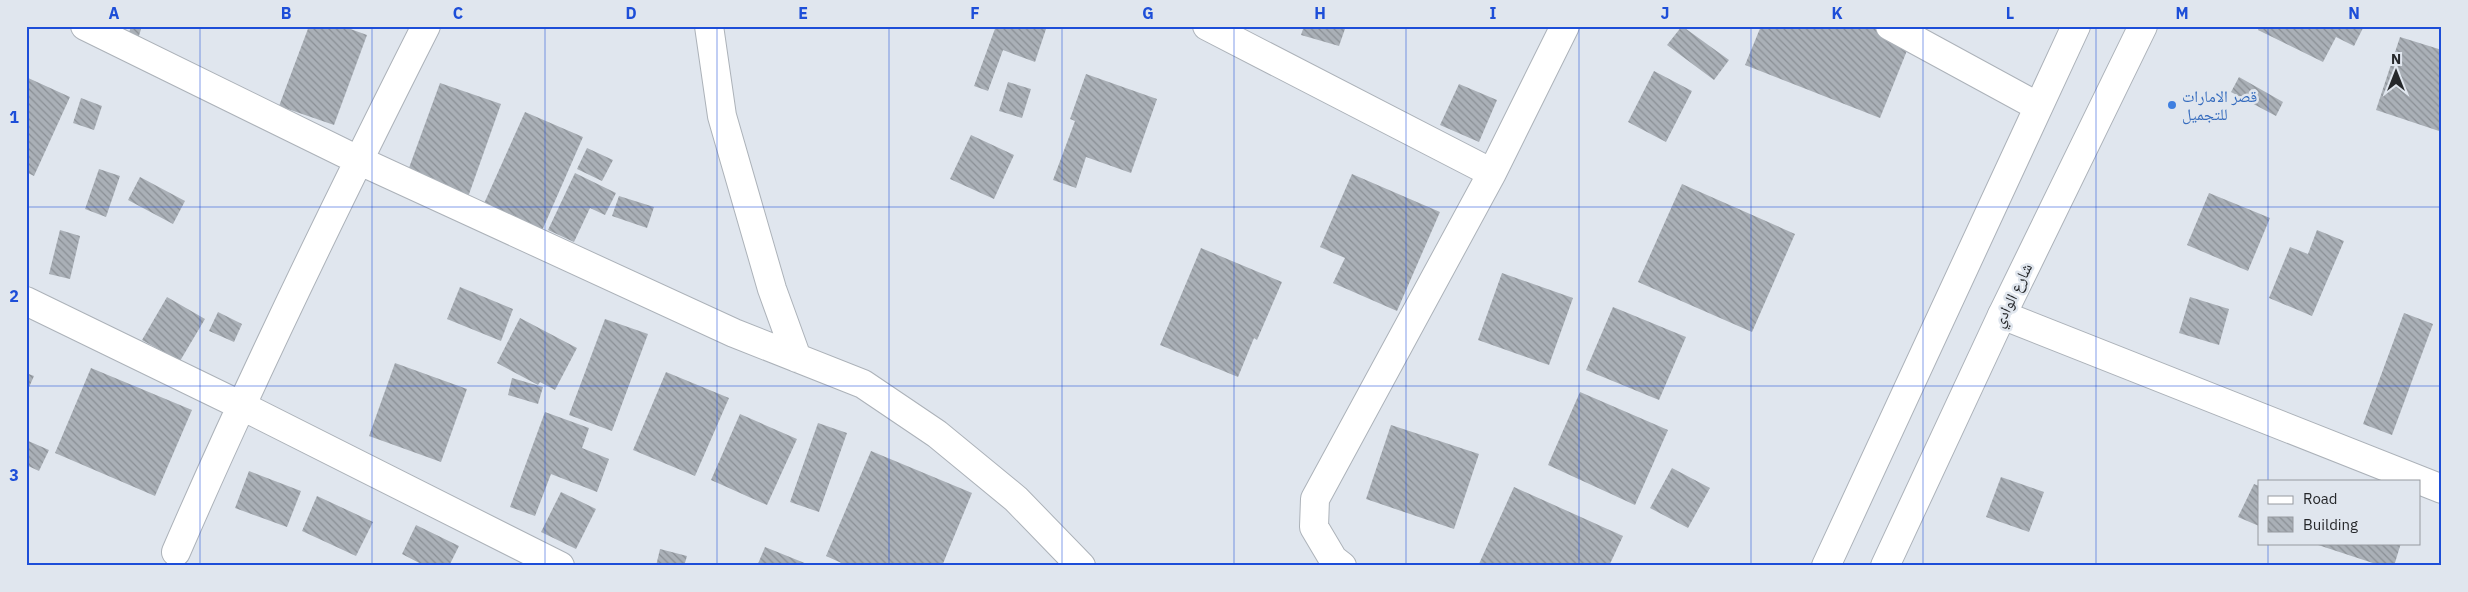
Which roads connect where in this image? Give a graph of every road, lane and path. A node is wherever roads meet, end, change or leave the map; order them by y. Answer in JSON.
{"nodes":[{"id":1,"x":85,"y":26,"type":"edge"},
{"id":2,"x":426,"y":26,"type":"edge"},
{"id":3,"x":709,"y":26,"type":"edge"},
{"id":4,"x":1207,"y":26,"type":"edge"},
{"id":5,"x":1566,"y":26,"type":"edge"},
{"id":6,"x":1890,"y":26,"type":"edge"},
{"id":7,"x":2076,"y":26,"type":"edge"},
{"id":8,"x":2143,"y":26,"type":"edge"},
{"id":9,"x":1251,"y":36,"type":"edge"},
{"id":10,"x":2037,"y":106,"type":"junction"},
{"id":11,"x":358,"y":160,"type":"junction"},
{"id":12,"x":1492,"y":174,"type":"junction"},
{"id":13,"x":26,"y":301,"type":"edge"},
{"id":14,"x":2002,"y":315,"type":"junction"},
{"id":15,"x":797,"y":358,"type":"junction"},
{"id":16,"x":240,"y":405,"type":"junction"},
{"id":17,"x":2419,"y":480,"type":"edge"},
{"id":18,"x":2420,"y":480,"type":"edge"},
{"id":19,"x":2442,"y":489,"type":"edge"},
{"id":20,"x":176,"y":552,"type":"dead end"},
{"id":21,"x":560,"y":566,"type":"edge"},
{"id":22,"x":1081,"y":566,"type":"edge"},
{"id":23,"x":1342,"y":566,"type":"edge"},
{"id":24,"x":1826,"y":566,"type":"edge"},
{"id":25,"x":1885,"y":566,"type":"edge"}],
"edges":[{"from":1,"to":11,"type":"street"},
{"from":2,"to":11,"type":"street"},
{"from":3,"to":15,"type":"street"},
{"from":4,"to":9,"type":"street"},
{"from":5,"to":12,"type":"street"},
{"from":6,"to":10,"type":"street"},
{"from":7,"to":10,"type":"street"},
{"from":8,"to":14,"type":"street","name":"شارع الوادي"},
{"from":9,"to":12,"type":"street"},
{"from":10,"to":24,"type":"street"},
{"from":11,"to":15,"type":"street"},
{"from":11,"to":16,"type":"street"},
{"from":12,"to":23,"type":"street"},
{"from":13,"to":16,"type":"street"},
{"from":14,"to":17,"type":"street"},
{"from":14,"to":25,"type":"street","name":"شارع الوادي"},
{"from":15,"to":22,"type":"street"},
{"from":16,"to":20,"type":"street"},
{"from":16,"to":21,"type":"street"},
{"from":18,"to":19,"type":"street"}]}
